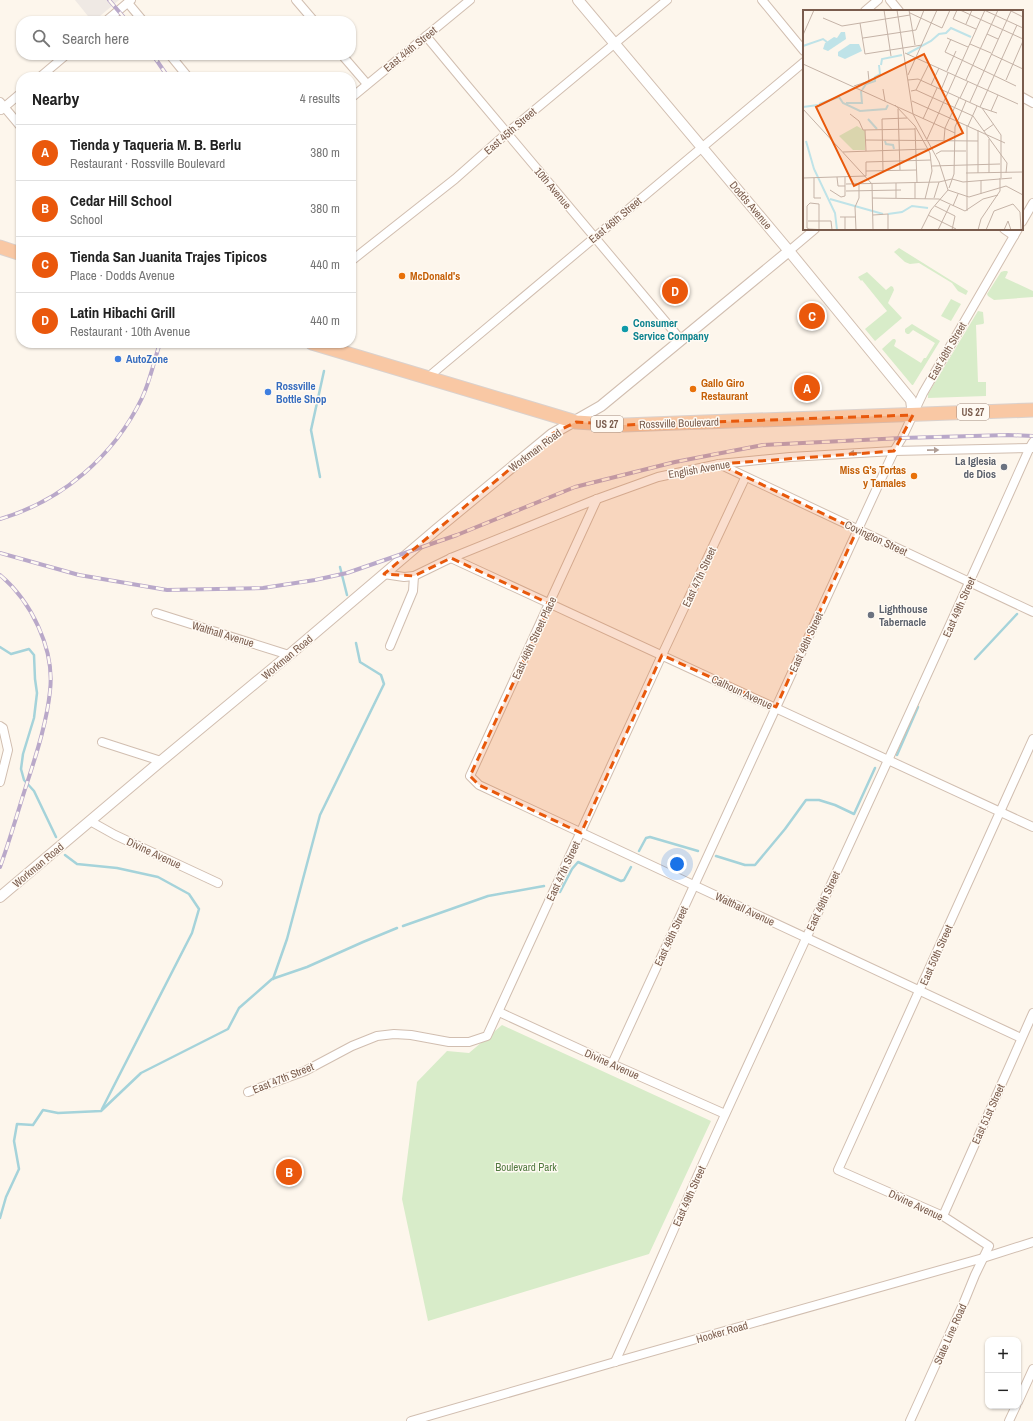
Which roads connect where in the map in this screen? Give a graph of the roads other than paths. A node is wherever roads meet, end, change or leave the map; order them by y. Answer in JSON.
{"nodes":[{"id":1,"x":296,"y":0,"type":"edge"},
{"id":2,"x":470,"y":0,"type":"edge"},
{"id":3,"x":578,"y":0,"type":"edge"},
{"id":4,"x":667,"y":0,"type":"edge"},
{"id":5,"x":762,"y":0,"type":"edge"},
{"id":6,"x":878,"y":0,"type":"edge"},
{"id":7,"x":890,"y":0,"type":"edge"},
{"id":8,"x":130,"y":1,"type":"edge"},
{"id":9,"x":460,"y":3,"type":"edge"},
{"id":10,"x":866,"y":10,"type":"edge"},
{"id":11,"x":898,"y":10,"type":"edge"},
{"id":12,"x":112,"y":16,"type":"edge"},
{"id":13,"x":140,"y":16,"type":"edge"},
{"id":14,"x":310,"y":16,"type":"edge"},
{"id":15,"x":426,"y":36,"type":"junction"},
{"id":16,"x":614,"y":44,"type":"junction"},
{"id":17,"x":803,"y":50,"type":"edge"},
{"id":18,"x":60,"y":60,"type":"edge"},
{"id":19,"x":174,"y":60,"type":"edge"},
{"id":20,"x":346,"y":60,"type":"edge"},
{"id":21,"x":803,"y":63,"type":"edge"},
{"id":22,"x":46,"y":72,"type":"edge"},
{"id":23,"x":184,"y":72,"type":"edge"},
{"id":24,"x":367,"y":84,"type":"junction"},
{"id":25,"x":356,"y":94,"type":"edge"},
{"id":26,"x":16,"y":96,"type":"edge"},
{"id":27,"x":1023,"y":98,"type":"edge"},
{"id":28,"x":1033,"y":103,"type":"edge"},
{"id":29,"x":1,"y":106,"type":"edge"},
{"id":30,"x":16,"y":122,"type":"edge"},
{"id":31,"x":507,"y":133,"type":"junction"},
{"id":32,"x":702,"y":147,"type":"junction"},
{"id":33,"x":1033,"y":203,"type":"edge"},
{"id":34,"x":1023,"y":220,"type":"edge"},
{"id":35,"x":814,"y":230,"type":"edge"},
{"id":36,"x":1016,"y":232,"type":"edge"},
{"id":37,"x":594,"y":237,"type":"junction"},
{"id":38,"x":0,"y":247,"type":"edge"},
{"id":39,"x":789,"y":251,"type":"junction"},
{"id":40,"x":16,"y":252,"type":"edge"},
{"id":41,"x":356,"y":257,"type":"edge"},
{"id":42,"x":681,"y":340,"type":"junction"},
{"id":43,"x":329,"y":348,"type":"edge"},
{"id":44,"x":427,"y":378,"type":"junction"},
{"id":45,"x":1033,"y":410,"type":"edge"},
{"id":46,"x":913,"y":414,"type":"junction"},
{"id":47,"x":576,"y":422,"type":"junction"},
{"id":48,"x":1032,"y":446,"type":"edge"},
{"id":49,"x":894,"y":451,"type":"junction"},
{"id":50,"x":719,"y":464,"type":"junction"},
{"id":51,"x":745,"y":478,"type":"junction"},
{"id":52,"x":597,"y":499,"type":"junction"},
{"id":53,"x":857,"y":530,"type":"junction"},
{"id":54,"x":451,"y":558,"type":"junction"},
{"id":55,"x":384,"y":574,"type":"junction"},
{"id":56,"x":414,"y":576,"type":"junction"},
{"id":57,"x":970,"y":582,"type":"junction"},
{"id":58,"x":550,"y":604,"type":"junction"},
{"id":59,"x":1033,"y":612,"type":"edge"},
{"id":60,"x":156,"y":613,"type":"dead end"},
{"id":61,"x":390,"y":646,"type":"dead end"},
{"id":62,"x":290,"y":655,"type":"junction"},
{"id":63,"x":662,"y":655,"type":"junction"},
{"id":64,"x":776,"y":707,"type":"junction"},
{"id":65,"x":0,"y":726,"type":"edge"},
{"id":66,"x":1033,"y":739,"type":"edge"},
{"id":67,"x":102,"y":742,"type":"dead end"},
{"id":68,"x":889,"y":760,"type":"junction"},
{"id":69,"x":161,"y":761,"type":"junction"},
{"id":70,"x":470,"y":776,"type":"joint"},
{"id":71,"x":0,"y":782,"type":"edge"},
{"id":72,"x":999,"y":812,"type":"junction"},
{"id":73,"x":90,"y":821,"type":"junction"},
{"id":74,"x":1033,"y":827,"type":"edge"},
{"id":75,"x":581,"y":833,"type":"junction"},
{"id":76,"x":218,"y":883,"type":"dead end"},
{"id":77,"x":695,"y":885,"type":"junction"},
{"id":78,"x":0,"y":897,"type":"edge"},
{"id":79,"x":806,"y":938,"type":"junction"},
{"id":80,"x":920,"y":991,"type":"junction"},
{"id":81,"x":499,"y":1012,"type":"junction"},
{"id":82,"x":1033,"y":1013,"type":"edge"},
{"id":83,"x":1022,"y":1038,"type":"junction"},
{"id":84,"x":612,"y":1064,"type":"junction"},
{"id":85,"x":248,"y":1092,"type":"dead end"},
{"id":86,"x":725,"y":1114,"type":"junction"},
{"id":87,"x":838,"y":1170,"type":"joint"},
{"id":88,"x":943,"y":1216,"type":"junction"},
{"id":89,"x":1033,"y":1242,"type":"edge"},
{"id":90,"x":989,"y":1246,"type":"joint"},
{"id":91,"x":983,"y":1258,"type":"junction"},
{"id":92,"x":615,"y":1362,"type":"junction"},
{"id":93,"x":1033,"y":1369,"type":"edge"},
{"id":94,"x":1021,"y":1395,"type":"edge"},
{"id":95,"x":1015,"y":1409,"type":"edge"},
{"id":96,"x":411,"y":1421,"type":"edge"},
{"id":97,"x":910,"y":1421,"type":"edge"},
{"id":98,"x":1009,"y":1421,"type":"edge"}],
"edges":[{"from":1,"to":14,"type":"street"},
{"from":2,"to":9,"type":"street","name":"East 44th Street"},
{"from":3,"to":16,"type":"street","name":"Dodds Avenue"},
{"from":4,"to":16,"type":"street","name":"East 45th Street"},
{"from":5,"to":17,"type":"street"},
{"from":6,"to":10,"type":"street"},
{"from":7,"to":11,"type":"street"},
{"from":8,"to":12,"type":"street"},
{"from":8,"to":13,"type":"street"},
{"from":9,"to":15,"type":"street","name":"East 44th Street"},
{"from":15,"to":24,"type":"street","name":"East 44th Street"},
{"from":15,"to":31,"type":"street","name":"10th Avenue"},
{"from":16,"to":31,"type":"street","name":"East 45th Street"},
{"from":16,"to":32,"type":"street","name":"Dodds Avenue"},
{"from":18,"to":22,"type":"street"},
{"from":19,"to":23,"type":"street"},
{"from":20,"to":24,"type":"street"},
{"from":21,"to":32,"type":"street","name":"East 46th Street"},
{"from":24,"to":25,"type":"street","name":"East 44th Street"},
{"from":26,"to":29,"type":"street"},
{"from":27,"to":28,"type":"street"},
{"from":29,"to":30,"type":"street"},
{"from":31,"to":37,"type":"street","name":"10th Avenue"},
{"from":31,"to":41,"type":"street","name":"East 45th Street"},
{"from":32,"to":37,"type":"street","name":"East 46th Street"},
{"from":32,"to":39,"type":"street","name":"Dodds Avenue"},
{"from":33,"to":34,"type":"street"},
{"from":35,"to":39,"type":"street"},
{"from":36,"to":46,"type":"street","name":"East 48th Street"},
{"from":37,"to":42,"type":"street","name":"10th Avenue"},
{"from":37,"to":44,"type":"street","name":"East 46th Street"},
{"from":38,"to":40,"type":"highway"},
{"from":39,"to":42,"type":"street"},
{"from":39,"to":46,"type":"street","name":"Dodds Avenue"},
{"from":42,"to":47,"type":"street"},
{"from":43,"to":44,"type":"highway","name":"Rossville Boulevard","number":"US 27"},
{"from":44,"to":47,"type":"highway","name":"Rossville Boulevard","number":"US 27"},
{"from":45,"to":46,"type":"highway","name":"Rossville Boulevard","number":"US 27"},
{"from":46,"to":47,"type":"highway","name":"Rossville Boulevard","number":"US 27"},
{"from":46,"to":49,"type":"street","name":"East 48th Street"},
{"from":47,"to":55,"type":"street","name":"Workman Road"},
{"from":49,"to":48,"type":"street","name":"English Avenue","one_way":true},
{"from":48,"to":57,"type":"street","name":"East 49th Street"},
{"from":49,"to":50,"type":"street","name":"English Avenue","one_way":true},
{"from":49,"to":53,"type":"street","name":"East 48th Street"},
{"from":50,"to":51,"type":"street","name":"Covington Street"},
{"from":50,"to":52,"type":"street","name":"English Avenue"},
{"from":51,"to":53,"type":"street","name":"Covington Street"},
{"from":51,"to":63,"type":"street","name":"East 47th Street"},
{"from":52,"to":54,"type":"street","name":"English Avenue"},
{"from":52,"to":58,"type":"street","name":"East 46th Street Place"},
{"from":53,"to":57,"type":"street","name":"Covington Street"},
{"from":53,"to":64,"type":"street","name":"East 48th Street"},
{"from":54,"to":56,"type":"street","name":"English Avenue"},
{"from":54,"to":58,"type":"street","name":"Calhoun Avenue"},
{"from":55,"to":56,"type":"street","name":"English Avenue"},
{"from":55,"to":62,"type":"street","name":"Workman Road"},
{"from":56,"to":61,"type":"street"},
{"from":57,"to":59,"type":"street","name":"Covington Street"},
{"from":57,"to":68,"type":"street","name":"East 49th Street"},
{"from":58,"to":63,"type":"street","name":"Calhoun Avenue"},
{"from":58,"to":70,"type":"street","name":"East 46th Street Place"},
{"from":60,"to":62,"type":"street","name":"Walthall Avenue"},
{"from":62,"to":69,"type":"street","name":"Workman Road"},
{"from":63,"to":64,"type":"street","name":"Calhoun Avenue"},
{"from":63,"to":75,"type":"street","name":"East 47th Street"},
{"from":64,"to":68,"type":"street","name":"Calhoun Avenue"},
{"from":64,"to":77,"type":"street","name":"East 48th Street"},
{"from":65,"to":71,"type":"street"},
{"from":66,"to":72,"type":"street","name":"East 50th Street"},
{"from":67,"to":69,"type":"street"},
{"from":68,"to":72,"type":"street","name":"Calhoun Avenue"},
{"from":68,"to":79,"type":"street","name":"East 49th Street"},
{"from":69,"to":73,"type":"street","name":"Workman Road"},
{"from":70,"to":75,"type":"street","name":"Walthall Avenue"},
{"from":72,"to":74,"type":"street","name":"Calhoun Avenue"},
{"from":72,"to":80,"type":"street","name":"East 50th Street"},
{"from":73,"to":76,"type":"street","name":"Divine Avenue"},
{"from":73,"to":78,"type":"street","name":"Workman Road"},
{"from":75,"to":77,"type":"street","name":"Walthall Avenue"},
{"from":75,"to":81,"type":"street","name":"East 47th Street"},
{"from":77,"to":79,"type":"street","name":"Walthall Avenue"},
{"from":77,"to":84,"type":"street","name":"East 48th Street"},
{"from":79,"to":80,"type":"street","name":"Walthall Avenue"},
{"from":79,"to":86,"type":"street","name":"East 49th Street"},
{"from":80,"to":83,"type":"street","name":"Walthall Avenue"},
{"from":80,"to":87,"type":"street","name":"East 50th Street"},
{"from":81,"to":84,"type":"street","name":"Divine Avenue"},
{"from":81,"to":85,"type":"street","name":"East 47th Street"},
{"from":82,"to":83,"type":"street","name":"East 51st Street"},
{"from":83,"to":88,"type":"street","name":"East 51st Street"},
{"from":84,"to":86,"type":"street","name":"Divine Avenue"},
{"from":86,"to":92,"type":"street","name":"East 49th Street"},
{"from":87,"to":88,"type":"street","name":"Divine Avenue"},
{"from":88,"to":90,"type":"street","name":"Divine Avenue"},
{"from":89,"to":91,"type":"street","name":"Hooker Road"},
{"from":90,"to":91,"type":"street","name":"State Line Road"},
{"from":91,"to":92,"type":"street","name":"Hooker Road"},
{"from":91,"to":97,"type":"street","name":"State Line Road"},
{"from":92,"to":96,"type":"street","name":"Hooker Road"},
{"from":93,"to":94,"type":"street"},
{"from":95,"to":98,"type":"street"}]}
